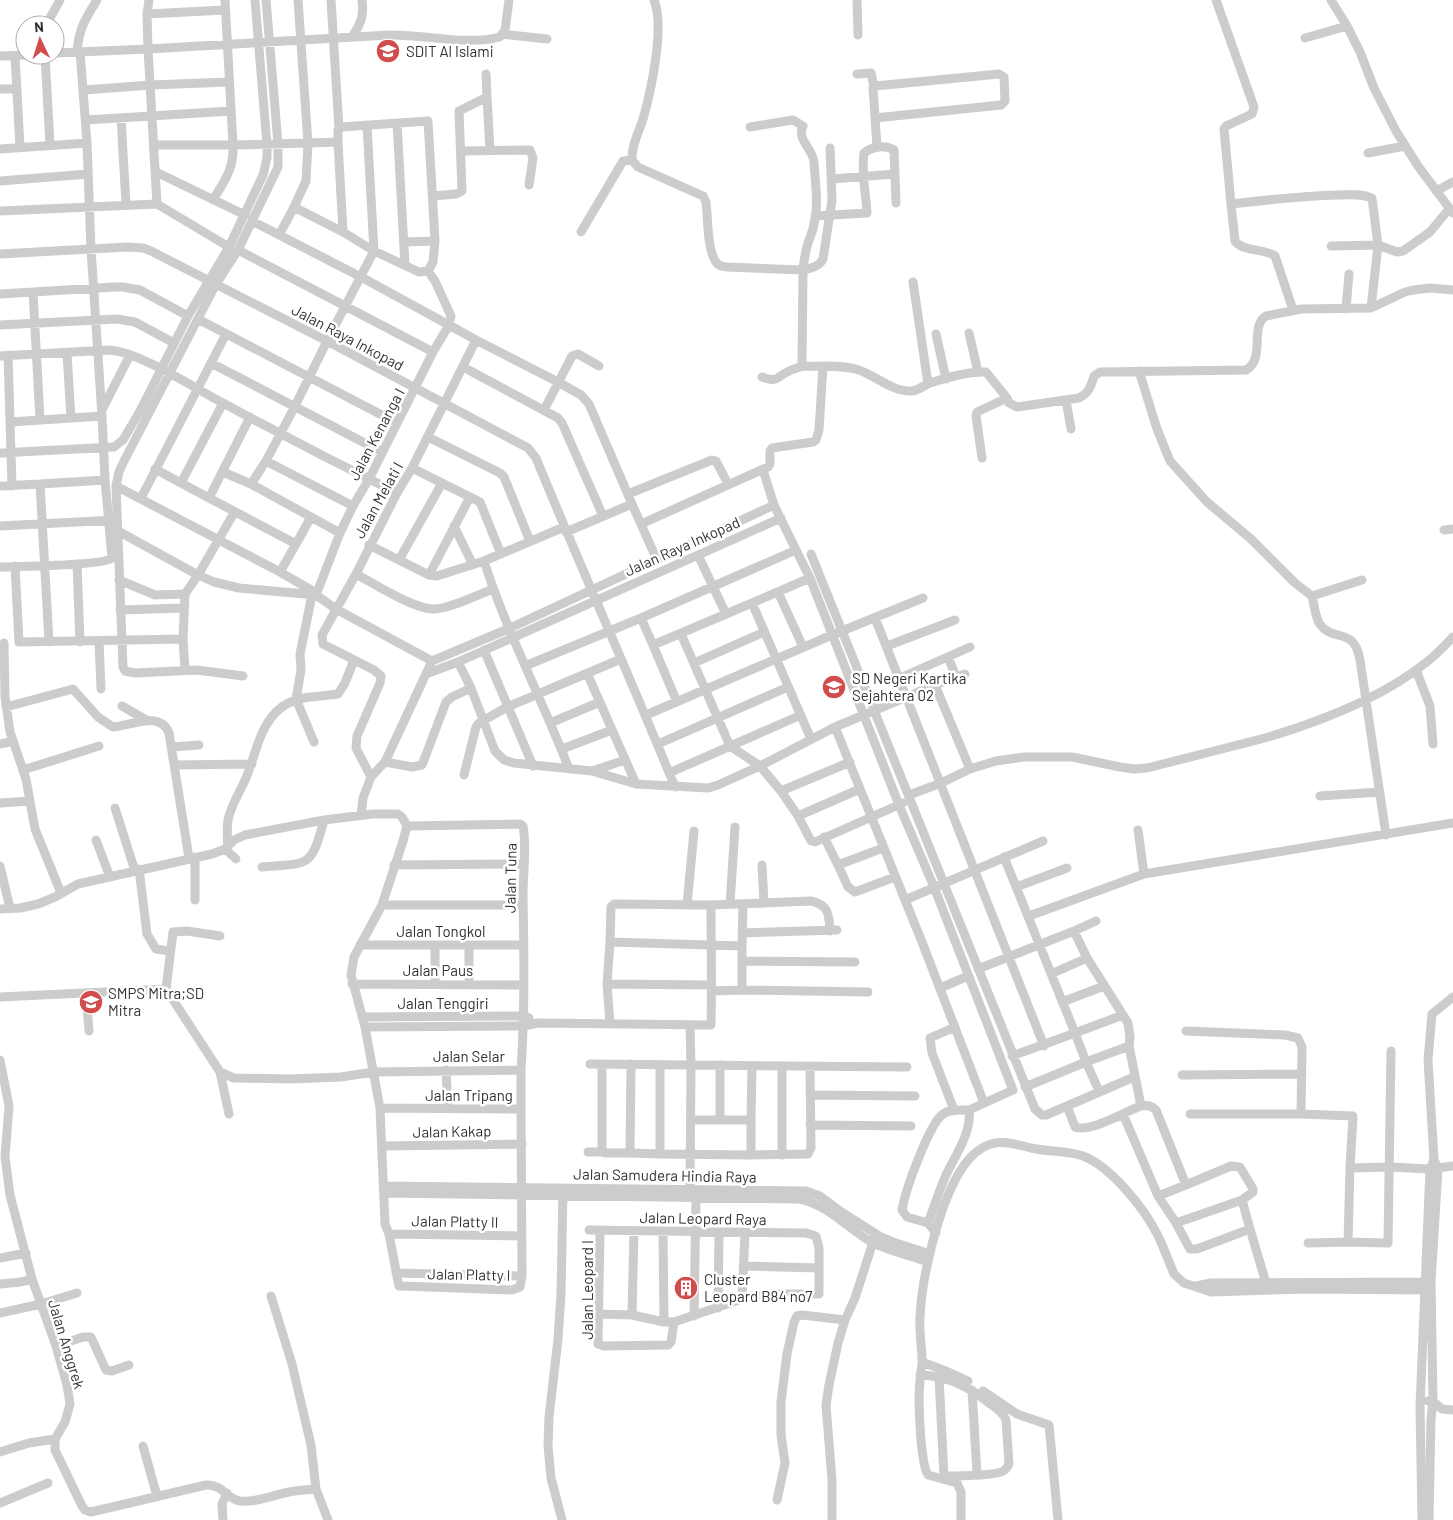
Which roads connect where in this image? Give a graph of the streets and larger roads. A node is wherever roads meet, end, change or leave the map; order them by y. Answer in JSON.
{"nodes":[{"id":1,"x":60,"y":0,"type":"edge"},
{"id":2,"x":97,"y":0,"type":"edge"},
{"id":3,"x":149,"y":0,"type":"edge"},
{"id":4,"x":225,"y":0,"type":"edge"},
{"id":5,"x":255,"y":0,"type":"edge"},
{"id":6,"x":266,"y":0,"type":"edge"},
{"id":7,"x":298,"y":0,"type":"edge"},
{"id":8,"x":331,"y":0,"type":"edge"},
{"id":9,"x":362,"y":0,"type":"edge"},
{"id":10,"x":509,"y":0,"type":"edge"},
{"id":11,"x":654,"y":0,"type":"edge"},
{"id":12,"x":857,"y":0,"type":"edge"},
{"id":13,"x":1216,"y":0,"type":"edge"},
{"id":14,"x":1331,"y":0,"type":"edge"},
{"id":15,"x":225,"y":10,"type":"junction"},
{"id":16,"x":147,"y":14,"type":"junction"},
{"id":17,"x":51,"y":15,"type":"edge"},
{"id":18,"x":1347,"y":26,"type":"junction"},
{"id":19,"x":502,"y":34,"type":"junction"},
{"id":20,"x":858,"y":35,"type":"dead end"},
{"id":21,"x":352,"y":38,"type":"junction"},
{"id":22,"x":1305,"y":38,"type":"dead end"},
{"id":23,"x":332,"y":39,"type":"junction"},
{"id":24,"x":546,"y":39,"type":"dead end"},
{"id":25,"x":301,"y":40,"type":"junction"},
{"id":26,"x":258,"y":43,"type":"junction"},
{"id":27,"x":270,"y":43,"type":"junction"},
{"id":28,"x":227,"y":45,"type":"junction"},
{"id":29,"x":148,"y":49,"type":"junction"},
{"id":30,"x":78,"y":51,"type":"junction"},
{"id":31,"x":65,"y":52,"type":"edge"},
{"id":32,"x":0,"y":56,"type":"edge"},
{"id":33,"x":15,"y":56,"type":"edge"},
{"id":34,"x":15,"y":65,"type":"edge"},
{"id":35,"x":46,"y":65,"type":"edge"},
{"id":36,"x":486,"y":74,"type":"dead end"},
{"id":37,"x":857,"y":74,"type":"dead end"},
{"id":38,"x":229,"y":82,"type":"junction"},
{"id":39,"x":151,"y":85,"type":"junction"},
{"id":40,"x":874,"y":87,"type":"junction"},
{"id":41,"x":16,"y":89,"type":"junction"},
{"id":42,"x":0,"y":90,"type":"edge"},
{"id":43,"x":84,"y":90,"type":"junction"},
{"id":44,"x":487,"y":97,"type":"junction"},
{"id":45,"x":231,"y":111,"type":"junction"},
{"id":46,"x":152,"y":116,"type":"junction"},
{"id":47,"x":121,"y":118,"type":"junction"},
{"id":48,"x":875,"y":118,"type":"junction"},
{"id":49,"x":86,"y":120,"type":"junction"},
{"id":50,"x":397,"y":122,"type":"junction"},
{"id":51,"x":367,"y":125,"type":"junction"},
{"id":52,"x":750,"y":127,"type":"dead end"},
{"id":53,"x":339,"y":128,"type":"junction"},
{"id":54,"x":338,"y":142,"type":"junction"},
{"id":55,"x":87,"y":143,"type":"junction"},
{"id":56,"x":308,"y":143,"type":"junction"},
{"id":57,"x":278,"y":144,"type":"junction"},
{"id":58,"x":50,"y":145,"type":"junction"},
{"id":59,"x":154,"y":145,"type":"junction"},
{"id":60,"x":232,"y":145,"type":"junction"},
{"id":61,"x":267,"y":145,"type":"junction"},
{"id":62,"x":1405,"y":146,"type":"junction"},
{"id":63,"x":20,"y":147,"type":"junction"},
{"id":64,"x":877,"y":147,"type":"junction"},
{"id":65,"x":830,"y":148,"type":"dead end"},
{"id":66,"x":0,"y":149,"type":"edge"},
{"id":67,"x":461,"y":151,"type":"junction"},
{"id":68,"x":490,"y":151,"type":"junction"},
{"id":69,"x":1368,"y":153,"type":"dead end"},
{"id":70,"x":632,"y":160,"type":"junction"},
{"id":71,"x":156,"y":172,"type":"junction"},
{"id":72,"x":88,"y":174,"type":"junction"},
{"id":73,"x":895,"y":174,"type":"junction"},
{"id":74,"x":863,"y":177,"type":"junction"},
{"id":75,"x":832,"y":179,"type":"junction"},
{"id":76,"x":0,"y":180,"type":"edge"},
{"id":77,"x":1453,"y":182,"type":"edge"},
{"id":78,"x":529,"y":185,"type":"dead end"},
{"id":79,"x":1436,"y":191,"type":"junction"},
{"id":80,"x":433,"y":196,"type":"junction"},
{"id":81,"x":213,"y":200,"type":"junction"},
{"id":82,"x":896,"y":203,"type":"dead end"},
{"id":83,"x":126,"y":204,"type":"junction"},
{"id":84,"x":157,"y":204,"type":"junction"},
{"id":85,"x":1231,"y":204,"type":"junction"},
{"id":86,"x":89,"y":206,"type":"junction"},
{"id":87,"x":294,"y":207,"type":"junction"},
{"id":88,"x":0,"y":211,"type":"edge"},
{"id":89,"x":1451,"y":211,"type":"edge"},
{"id":90,"x":815,"y":216,"type":"junction"},
{"id":91,"x":830,"y":216,"type":"junction"},
{"id":92,"x":249,"y":218,"type":"junction"},
{"id":93,"x":343,"y":232,"type":"junction"},
{"id":94,"x":581,"y":232,"type":"dead end"},
{"id":95,"x":279,"y":235,"type":"junction"},
{"id":96,"x":404,"y":242,"type":"junction"},
{"id":97,"x":435,"y":242,"type":"junction"},
{"id":98,"x":1378,"y":245,"type":"junction"},
{"id":99,"x":1331,"y":246,"type":"dead end"},
{"id":100,"x":233,"y":248,"type":"junction"},
{"id":101,"x":91,"y":249,"type":"junction"},
{"id":102,"x":374,"y":251,"type":"junction"},
{"id":103,"x":0,"y":254,"type":"edge"},
{"id":104,"x":405,"y":264,"type":"junction"},
{"id":105,"x":803,"y":270,"type":"junction"},
{"id":106,"x":428,"y":271,"type":"junction"},
{"id":107,"x":1349,"y":274,"type":"dead end"},
{"id":108,"x":361,"y":277,"type":"junction"},
{"id":109,"x":212,"y":282,"type":"junction"},
{"id":110,"x":913,"y":282,"type":"dead end"},
{"id":111,"x":94,"y":288,"type":"junction"},
{"id":112,"x":1453,"y":290,"type":"edge"},
{"id":113,"x":33,"y":292,"type":"junction"},
{"id":114,"x":0,"y":294,"type":"edge"},
{"id":115,"x":345,"y":306,"type":"junction"},
{"id":116,"x":1372,"y":308,"type":"junction"},
{"id":117,"x":1346,"y":309,"type":"junction"},
{"id":118,"x":1293,"y":310,"type":"junction"},
{"id":119,"x":188,"y":316,"type":"junction"},
{"id":120,"x":198,"y":319,"type":"junction"},
{"id":121,"x":96,"y":320,"type":"junction"},
{"id":122,"x":34,"y":323,"type":"junction"},
{"id":123,"x":0,"y":325,"type":"edge"},
{"id":124,"x":450,"y":325,"type":"junction"},
{"id":125,"x":969,"y":333,"type":"dead end"},
{"id":126,"x":226,"y":334,"type":"junction"},
{"id":127,"x":936,"y":334,"type":"dead end"},
{"id":128,"x":476,"y":340,"type":"junction"},
{"id":129,"x":327,"y":341,"type":"junction"},
{"id":130,"x":174,"y":343,"type":"junction"},
{"id":131,"x":98,"y":351,"type":"junction"},
{"id":132,"x":433,"y":352,"type":"junction"},
{"id":133,"x":66,"y":353,"type":"junction"},
{"id":134,"x":37,"y":354,"type":"junction"},
{"id":135,"x":130,"y":355,"type":"junction"},
{"id":136,"x":4,"y":356,"type":"edge"},
{"id":137,"x":211,"y":363,"type":"junction"},
{"id":138,"x":599,"y":366,"type":"dead end"},
{"id":139,"x":802,"y":366,"type":"junction"},
{"id":140,"x":463,"y":367,"type":"junction"},
{"id":141,"x":823,"y":367,"type":"junction"},
{"id":142,"x":1139,"y":371,"type":"junction"},
{"id":143,"x":165,"y":372,"type":"junction"},
{"id":144,"x":978,"y":372,"type":"junction"},
{"id":145,"x":762,"y":377,"type":"dead end"},
{"id":146,"x":309,"y":378,"type":"junction"},
{"id":147,"x":946,"y":379,"type":"junction"},
{"id":148,"x":558,"y":382,"type":"junction"},
{"id":149,"x":928,"y":384,"type":"junction"},
{"id":150,"x":416,"y":388,"type":"junction"},
{"id":151,"x":198,"y":389,"type":"junction"},
{"id":152,"x":1007,"y":398,"type":"junction"},
{"id":153,"x":1066,"y":400,"type":"junction"},
{"id":154,"x":223,"y":403,"type":"junction"},
{"id":155,"x":445,"y":404,"type":"junction"},
{"id":156,"x":295,"y":406,"type":"junction"},
{"id":157,"x":544,"y":410,"type":"junction"},
{"id":158,"x":102,"y":413,"type":"junction"},
{"id":159,"x":250,"y":417,"type":"junction"},
{"id":160,"x":71,"y":418,"type":"junction"},
{"id":161,"x":40,"y":420,"type":"junction"},
{"id":162,"x":10,"y":422,"type":"junction"},
{"id":163,"x":397,"y":423,"type":"junction"},
{"id":164,"x":1071,"y":429,"type":"dead end"},
{"id":165,"x":281,"y":433,"type":"junction"},
{"id":166,"x":428,"y":437,"type":"junction"},
{"id":167,"x":104,"y":448,"type":"junction"},
{"id":168,"x":382,"y":452,"type":"junction"},
{"id":169,"x":0,"y":453,"type":"edge"},
{"id":170,"x":12,"y":453,"type":"junction"},
{"id":171,"x":982,"y":458,"type":"dead end"},
{"id":172,"x":266,"y":461,"type":"junction"},
{"id":173,"x":412,"y":468,"type":"junction"},
{"id":174,"x":155,"y":469,"type":"junction"},
{"id":175,"x":763,"y":470,"type":"junction"},
{"id":176,"x":223,"y":472,"type":"junction"},
{"id":177,"x":369,"y":479,"type":"junction"},
{"id":178,"x":105,"y":480,"type":"junction"},
{"id":179,"x":181,"y":483,"type":"junction"},
{"id":180,"x":442,"y":483,"type":"junction"},
{"id":181,"x":40,"y":484,"type":"junction"},
{"id":182,"x":251,"y":484,"type":"junction"},
{"id":183,"x":728,"y":484,"type":"junction"},
{"id":184,"x":0,"y":486,"type":"edge"},
{"id":185,"x":12,"y":486,"type":"junction"},
{"id":186,"x":116,"y":486,"type":"junction"},
{"id":187,"x":397,"y":493,"type":"junction"},
{"id":188,"x":628,"y":494,"type":"junction"},
{"id":189,"x":470,"y":497,"type":"junction"},
{"id":190,"x":141,"y":498,"type":"junction"},
{"id":191,"x":209,"y":498,"type":"junction"},
{"id":192,"x":632,"y":504,"type":"junction"},
{"id":193,"x":774,"y":505,"type":"junction"},
{"id":194,"x":353,"y":506,"type":"junction"},
{"id":195,"x":234,"y":513,"type":"junction"},
{"id":196,"x":604,"y":516,"type":"junction"},
{"id":197,"x":311,"y":517,"type":"junction"},
{"id":198,"x":781,"y":518,"type":"junction"},
{"id":199,"x":113,"y":520,"type":"junction"},
{"id":200,"x":43,"y":524,"type":"junction"},
{"id":201,"x":642,"y":524,"type":"junction"},
{"id":202,"x":0,"y":526,"type":"edge"},
{"id":203,"x":454,"y":526,"type":"junction"},
{"id":204,"x":565,"y":529,"type":"junction"},
{"id":205,"x":118,"y":531,"type":"junction"},
{"id":206,"x":340,"y":533,"type":"junction"},
{"id":207,"x":218,"y":539,"type":"junction"},
{"id":208,"x":530,"y":541,"type":"junction"},
{"id":209,"x":296,"y":544,"type":"junction"},
{"id":210,"x":369,"y":545,"type":"junction"},
{"id":211,"x":796,"y":550,"type":"junction"},
{"id":212,"x":501,"y":554,"type":"junction"},
{"id":213,"x":811,"y":554,"type":"dead end"},
{"id":214,"x":698,"y":555,"type":"junction"},
{"id":215,"x":399,"y":560,"type":"junction"},
{"id":216,"x":657,"y":560,"type":"junction"},
{"id":217,"x":484,"y":562,"type":"junction"},
{"id":218,"x":77,"y":564,"type":"junction"},
{"id":219,"x":45,"y":565,"type":"junction"},
{"id":220,"x":473,"y":565,"type":"junction"},
{"id":221,"x":15,"y":566,"type":"junction"},
{"id":222,"x":0,"y":567,"type":"edge"},
{"id":223,"x":280,"y":572,"type":"junction"},
{"id":224,"x":356,"y":574,"type":"junction"},
{"id":225,"x":198,"y":575,"type":"junction"},
{"id":226,"x":429,"y":575,"type":"junction"},
{"id":227,"x":810,"y":578,"type":"junction"},
{"id":228,"x":119,"y":580,"type":"junction"},
{"id":229,"x":1362,"y":580,"type":"dead end"},
{"id":230,"x":712,"y":587,"type":"junction"},
{"id":231,"x":493,"y":589,"type":"junction"},
{"id":232,"x":590,"y":590,"type":"junction"},
{"id":233,"x":778,"y":592,"type":"junction"},
{"id":234,"x":185,"y":594,"type":"junction"},
{"id":235,"x":314,"y":595,"type":"junction"},
{"id":236,"x":1312,"y":596,"type":"junction"},
{"id":237,"x":923,"y":598,"type":"dead end"},
{"id":238,"x":595,"y":600,"type":"junction"},
{"id":239,"x":752,"y":603,"type":"junction"},
{"id":240,"x":183,"y":608,"type":"junction"},
{"id":241,"x":336,"y":609,"type":"junction"},
{"id":242,"x":120,"y":610,"type":"junction"},
{"id":243,"x":726,"y":614,"type":"junction"},
{"id":244,"x":641,"y":618,"type":"junction"},
{"id":245,"x":875,"y":618,"type":"junction"},
{"id":246,"x":955,"y":620,"type":"dead end"},
{"id":247,"x":508,"y":629,"type":"junction"},
{"id":248,"x":843,"y":630,"type":"junction"},
{"id":249,"x":609,"y":632,"type":"junction"},
{"id":250,"x":764,"y":632,"type":"junction"},
{"id":251,"x":681,"y":634,"type":"junction"},
{"id":252,"x":832,"y":635,"type":"junction"},
{"id":253,"x":513,"y":637,"type":"junction"},
{"id":254,"x":1453,"y":637,"type":"edge"},
{"id":255,"x":183,"y":639,"type":"junction"},
{"id":256,"x":122,"y":640,"type":"junction"},
{"id":257,"x":99,"y":641,"type":"junction"},
{"id":258,"x":19,"y":642,"type":"junction"},
{"id":259,"x":49,"y":642,"type":"junction"},
{"id":260,"x":80,"y":642,"type":"junction"},
{"id":261,"x":2,"y":643,"type":"edge"},
{"id":262,"x":653,"y":645,"type":"junction"},
{"id":263,"x":886,"y":646,"type":"junction"},
{"id":264,"x":803,"y":647,"type":"junction"},
{"id":265,"x":970,"y":647,"type":"dead end"},
{"id":266,"x":484,"y":650,"type":"junction"},
{"id":267,"x":948,"y":657,"type":"junction"},
{"id":268,"x":621,"y":659,"type":"junction"},
{"id":269,"x":775,"y":659,"type":"junction"},
{"id":270,"x":354,"y":660,"type":"junction"},
{"id":271,"x":432,"y":661,"type":"junction"},
{"id":272,"x":458,"y":662,"type":"junction"},
{"id":273,"x":694,"y":663,"type":"junction"},
{"id":274,"x":525,"y":666,"type":"junction"},
{"id":275,"x":185,"y":670,"type":"junction"},
{"id":276,"x":1416,"y":670,"type":"junction"},
{"id":277,"x":587,"y":673,"type":"junction"},
{"id":278,"x":426,"y":674,"type":"junction"},
{"id":279,"x":243,"y":676,"type":"dead end"},
{"id":280,"x":900,"y":678,"type":"junction"},
{"id":281,"x":935,"y":686,"type":"junction"},
{"id":282,"x":788,"y":687,"type":"junction"},
{"id":283,"x":471,"y":688,"type":"junction"},
{"id":284,"x":101,"y":689,"type":"dead end"},
{"id":285,"x":706,"y":690,"type":"junction"},
{"id":286,"x":538,"y":694,"type":"junction"},
{"id":287,"x":906,"y":696,"type":"junction"},
{"id":288,"x":296,"y":699,"type":"junction"},
{"id":289,"x":1366,"y":700,"type":"junction"},
{"id":290,"x":600,"y":702,"type":"junction"},
{"id":291,"x":677,"y":702,"type":"junction"},
{"id":292,"x":122,"y":706,"type":"dead end"},
{"id":293,"x":6,"y":707,"type":"junction"},
{"id":294,"x":507,"y":707,"type":"junction"},
{"id":295,"x":869,"y":713,"type":"junction"},
{"id":296,"x":646,"y":715,"type":"junction"},
{"id":297,"x":801,"y":715,"type":"junction"},
{"id":298,"x":718,"y":718,"type":"junction"},
{"id":299,"x":482,"y":720,"type":"junction"},
{"id":300,"x":148,"y":721,"type":"junction"},
{"id":301,"x":550,"y":723,"type":"junction"},
{"id":302,"x":835,"y":728,"type":"junction"},
{"id":303,"x":612,"y":730,"type":"junction"},
{"id":304,"x":812,"y":739,"type":"junction"},
{"id":305,"x":13,"y":741,"type":"junction"},
{"id":306,"x":314,"y":742,"type":"dead end"},
{"id":307,"x":0,"y":744,"type":"edge"},
{"id":308,"x":658,"y":744,"type":"junction"},
{"id":309,"x":1433,"y":744,"type":"dead end"},
{"id":310,"x":199,"y":745,"type":"dead end"},
{"id":311,"x":99,"y":746,"type":"dead end"},
{"id":312,"x":730,"y":746,"type":"junction"},
{"id":313,"x":172,"y":747,"type":"junction"},
{"id":314,"x":562,"y":749,"type":"junction"},
{"id":315,"x":625,"y":760,"type":"junction"},
{"id":316,"x":385,"y":762,"type":"junction"},
{"id":317,"x":850,"y":762,"type":"junction"},
{"id":318,"x":252,"y":764,"type":"junction"},
{"id":319,"x":174,"y":765,"type":"junction"},
{"id":320,"x":533,"y":766,"type":"junction"},
{"id":321,"x":760,"y":766,"type":"junction"},
{"id":322,"x":569,"y":769,"type":"junction"},
{"id":323,"x":970,"y":769,"type":"junction"},
{"id":324,"x":23,"y":770,"type":"junction"},
{"id":325,"x":592,"y":771,"type":"junction"},
{"id":326,"x":669,"y":773,"type":"junction"},
{"id":327,"x":464,"y":775,"type":"dead end"},
{"id":328,"x":371,"y":777,"type":"junction"},
{"id":329,"x":941,"y":783,"type":"junction"},
{"id":330,"x":636,"y":784,"type":"junction"},
{"id":331,"x":675,"y":787,"type":"junction"},
{"id":332,"x":860,"y":789,"type":"junction"},
{"id":333,"x":781,"y":791,"type":"junction"},
{"id":334,"x":1380,"y":792,"type":"junction"},
{"id":335,"x":1320,"y":796,"type":"dead end"},
{"id":336,"x":30,"y":801,"type":"junction"},
{"id":337,"x":906,"y":801,"type":"junction"},
{"id":338,"x":0,"y":802,"type":"edge"},
{"id":339,"x":115,"y":808,"type":"dead end"},
{"id":340,"x":361,"y":815,"type":"junction"},
{"id":341,"x":798,"y":816,"type":"junction"},
{"id":342,"x":871,"y":816,"type":"junction"},
{"id":343,"x":324,"y":820,"type":"junction"},
{"id":344,"x":1453,"y":823,"type":"edge"},
{"id":345,"x":407,"y":826,"type":"junction"},
{"id":346,"x":735,"y":827,"type":"dead end"},
{"id":347,"x":1138,"y":830,"type":"dead end"},
{"id":348,"x":694,"y":831,"type":"dead end"},
{"id":349,"x":1386,"y":835,"type":"junction"},
{"id":350,"x":824,"y":837,"type":"junction"},
{"id":351,"x":96,"y":840,"type":"dead end"},
{"id":352,"x":1043,"y":841,"type":"dead end"},
{"id":353,"x":227,"y":848,"type":"junction"},
{"id":354,"x":883,"y":848,"type":"junction"},
{"id":355,"x":1004,"y":857,"type":"junction"},
{"id":356,"x":192,"y":858,"type":"junction"},
{"id":357,"x":236,"y":859,"type":"dead end"},
{"id":358,"x":523,"y":864,"type":"junction"},
{"id":359,"x":394,"y":865,"type":"junction"},
{"id":360,"x":762,"y":865,"type":"dead end"},
{"id":361,"x":0,"y":866,"type":"edge"},
{"id":362,"x":838,"y":866,"type":"junction"},
{"id":363,"x":262,"y":867,"type":"dead end"},
{"id":364,"x":1067,"y":868,"type":"dead end"},
{"id":365,"x":137,"y":870,"type":"junction"},
{"id":366,"x":975,"y":870,"type":"junction"},
{"id":367,"x":1144,"y":874,"type":"junction"},
{"id":368,"x":110,"y":876,"type":"junction"},
{"id":369,"x":895,"y":877,"type":"junction"},
{"id":370,"x":943,"y":883,"type":"junction"},
{"id":371,"x":934,"y":887,"type":"junction"},
{"id":372,"x":1016,"y":887,"type":"junction"},
{"id":373,"x":61,"y":893,"type":"junction"},
{"id":374,"x":195,"y":900,"type":"dead end"},
{"id":375,"x":905,"y":900,"type":"junction"},
{"id":376,"x":764,"y":903,"type":"junction"},
{"id":377,"x":730,"y":904,"type":"junction"},
{"id":378,"x":743,"y":904,"type":"junction"},
{"id":379,"x":382,"y":905,"type":"junction"},
{"id":380,"x":523,"y":905,"type":"junction"},
{"id":381,"x":711,"y":905,"type":"junction"},
{"id":382,"x":688,"y":906,"type":"junction"},
{"id":383,"x":5,"y":909,"type":"edge"},
{"id":384,"x":1029,"y":916,"type":"junction"},
{"id":385,"x":1096,"y":921,"type":"dead end"},
{"id":386,"x":1074,"y":931,"type":"junction"},
{"id":387,"x":742,"y":933,"type":"junction"},
{"id":388,"x":220,"y":936,"type":"dead end"},
{"id":389,"x":610,"y":942,"type":"junction"},
{"id":390,"x":360,"y":945,"type":"junction"},
{"id":391,"x":435,"y":945,"type":"junction"},
{"id":392,"x":468,"y":945,"type":"junction"},
{"id":393,"x":523,"y":945,"type":"junction"},
{"id":394,"x":711,"y":945,"type":"junction"},
{"id":395,"x":1040,"y":945,"type":"junction"},
{"id":396,"x":742,"y":946,"type":"junction"},
{"id":397,"x":170,"y":951,"type":"junction"},
{"id":398,"x":1009,"y":957,"type":"junction"},
{"id":399,"x":1087,"y":958,"type":"junction"},
{"id":400,"x":742,"y":961,"type":"junction"},
{"id":401,"x":855,"y":962,"type":"dead end"},
{"id":402,"x":978,"y":970,"type":"junction"},
{"id":403,"x":1052,"y":974,"type":"junction"},
{"id":404,"x":968,"y":976,"type":"junction"},
{"id":405,"x":352,"y":984,"type":"junction"},
{"id":406,"x":435,"y":984,"type":"junction"},
{"id":407,"x":469,"y":984,"type":"junction"},
{"id":408,"x":607,"y":984,"type":"junction"},
{"id":409,"x":523,"y":985,"type":"junction"},
{"id":410,"x":1104,"y":986,"type":"junction"},
{"id":411,"x":712,"y":988,"type":"junction"},
{"id":412,"x":940,"y":988,"type":"junction"},
{"id":413,"x":166,"y":989,"type":"junction"},
{"id":414,"x":742,"y":990,"type":"junction"},
{"id":415,"x":868,"y":992,"type":"dead end"},
{"id":416,"x":86,"y":993,"type":"junction"},
{"id":417,"x":0,"y":997,"type":"edge"},
{"id":418,"x":1453,"y":997,"type":"edge"},
{"id":419,"x":1062,"y":1002,"type":"junction"},
{"id":420,"x":1123,"y":1015,"type":"junction"},
{"id":421,"x":525,"y":1016,"type":"junction"},
{"id":422,"x":362,"y":1017,"type":"junction"},
{"id":423,"x":538,"y":1023,"type":"junction"},
{"id":424,"x":610,"y":1024,"type":"junction"},
{"id":425,"x":690,"y":1025,"type":"junction"},
{"id":426,"x":524,"y":1026,"type":"junction"},
{"id":427,"x":365,"y":1027,"type":"junction"},
{"id":428,"x":955,"y":1027,"type":"junction"},
{"id":429,"x":89,"y":1031,"type":"dead end"},
{"id":430,"x":1186,"y":1031,"type":"dead end"},
{"id":431,"x":1074,"y":1033,"type":"junction"},
{"id":432,"x":1044,"y":1046,"type":"junction"},
{"id":433,"x":1129,"y":1046,"type":"junction"},
{"id":434,"x":1391,"y":1051,"type":"dead end"},
{"id":435,"x":1012,"y":1056,"type":"junction"},
{"id":436,"x":0,"y":1060,"type":"edge"},
{"id":437,"x":1086,"y":1062,"type":"junction"},
{"id":438,"x":590,"y":1064,"type":"dead end"},
{"id":439,"x":602,"y":1064,"type":"junction"},
{"id":440,"x":631,"y":1064,"type":"junction"},
{"id":441,"x":660,"y":1065,"type":"junction"},
{"id":442,"x":690,"y":1065,"type":"junction"},
{"id":443,"x":720,"y":1065,"type":"junction"},
{"id":444,"x":752,"y":1066,"type":"junction"},
{"id":445,"x":782,"y":1066,"type":"junction"},
{"id":446,"x":810,"y":1066,"type":"junction"},
{"id":447,"x":907,"y":1067,"type":"dead end"},
{"id":448,"x":446,"y":1070,"type":"junction"},
{"id":449,"x":521,"y":1070,"type":"junction"},
{"id":450,"x":220,"y":1072,"type":"junction"},
{"id":451,"x":374,"y":1072,"type":"junction"},
{"id":452,"x":1302,"y":1074,"type":"junction"},
{"id":453,"x":1182,"y":1076,"type":"dead end"},
{"id":454,"x":1134,"y":1077,"type":"junction"},
{"id":455,"x":1025,"y":1087,"type":"junction"},
{"id":456,"x":1099,"y":1091,"type":"junction"},
{"id":457,"x":810,"y":1095,"type":"junction"},
{"id":458,"x":915,"y":1096,"type":"dead end"},
{"id":459,"x":984,"y":1103,"type":"junction"},
{"id":460,"x":1067,"y":1106,"type":"junction"},
{"id":461,"x":1141,"y":1106,"type":"junction"},
{"id":462,"x":380,"y":1108,"type":"junction"},
{"id":463,"x":448,"y":1108,"type":"junction"},
{"id":464,"x":521,"y":1109,"type":"junction"},
{"id":465,"x":954,"y":1110,"type":"junction"},
{"id":466,"x":969,"y":1110,"type":"junction"},
{"id":467,"x":230,"y":1114,"type":"dead end"},
{"id":468,"x":1123,"y":1114,"type":"junction"},
{"id":469,"x":1190,"y":1114,"type":"dead end"},
{"id":470,"x":1301,"y":1114,"type":"junction"},
{"id":471,"x":691,"y":1120,"type":"junction"},
{"id":472,"x":720,"y":1120,"type":"junction"},
{"id":473,"x":751,"y":1120,"type":"junction"},
{"id":474,"x":810,"y":1125,"type":"junction"},
{"id":475,"x":911,"y":1126,"type":"dead end"},
{"id":476,"x":522,"y":1144,"type":"junction"},
{"id":477,"x":383,"y":1146,"type":"junction"},
{"id":478,"x":588,"y":1152,"type":"dead end"},
{"id":479,"x":603,"y":1152,"type":"junction"},
{"id":480,"x":630,"y":1154,"type":"junction"},
{"id":481,"x":660,"y":1154,"type":"junction"},
{"id":482,"x":691,"y":1154,"type":"junction"},
{"id":483,"x":751,"y":1155,"type":"junction"},
{"id":484,"x":782,"y":1155,"type":"junction"},
{"id":485,"x":1434,"y":1166,"type":"junction"},
{"id":486,"x":1453,"y":1166,"type":"edge"},
{"id":487,"x":1389,"y":1167,"type":"junction"},
{"id":488,"x":1350,"y":1168,"type":"junction"},
{"id":489,"x":1186,"y":1185,"type":"junction"},
{"id":490,"x":384,"y":1190,"type":"junction"},
{"id":491,"x":521,"y":1191,"type":"junction"},
{"id":492,"x":563,"y":1192,"type":"junction"},
{"id":493,"x":693,"y":1194,"type":"junction"},
{"id":494,"x":1158,"y":1196,"type":"junction"},
{"id":495,"x":1242,"y":1200,"type":"junction"},
{"id":496,"x":928,"y":1223,"type":"junction"},
{"id":497,"x":1176,"y":1223,"type":"junction"},
{"id":498,"x":1250,"y":1229,"type":"junction"},
{"id":499,"x":589,"y":1230,"type":"dead end"},
{"id":500,"x":600,"y":1230,"type":"junction"},
{"id":501,"x":634,"y":1231,"type":"junction"},
{"id":502,"x":663,"y":1232,"type":"junction"},
{"id":503,"x":696,"y":1232,"type":"junction"},
{"id":504,"x":719,"y":1233,"type":"junction"},
{"id":505,"x":745,"y":1233,"type":"junction"},
{"id":506,"x":936,"y":1233,"type":"junction"},
{"id":507,"x":389,"y":1234,"type":"junction"},
{"id":508,"x":521,"y":1236,"type":"junction"},
{"id":509,"x":874,"y":1238,"type":"junction"},
{"id":510,"x":1348,"y":1242,"type":"junction"},
{"id":511,"x":1308,"y":1244,"type":"dead end"},
{"id":512,"x":26,"y":1253,"type":"junction"},
{"id":513,"x":0,"y":1258,"type":"edge"},
{"id":514,"x":929,"y":1258,"type":"junction"},
{"id":515,"x":744,"y":1266,"type":"junction"},
{"id":516,"x":819,"y":1268,"type":"junction"},
{"id":517,"x":396,"y":1273,"type":"junction"},
{"id":518,"x":522,"y":1276,"type":"junction"},
{"id":519,"x":32,"y":1279,"type":"junction"},
{"id":520,"x":1266,"y":1283,"type":"junction"},
{"id":521,"x":0,"y":1284,"type":"edge"},
{"id":522,"x":1196,"y":1286,"type":"junction"},
{"id":523,"x":1428,"y":1286,"type":"junction"},
{"id":524,"x":77,"y":1293,"type":"dead end"},
{"id":525,"x":271,"y":1296,"type":"dead end"},
{"id":526,"x":742,"y":1299,"type":"junction"},
{"id":527,"x":41,"y":1304,"type":"junction"},
{"id":528,"x":718,"y":1308,"type":"junction"},
{"id":529,"x":0,"y":1313,"type":"edge"},
{"id":530,"x":599,"y":1314,"type":"junction"},
{"id":531,"x":632,"y":1315,"type":"junction"},
{"id":532,"x":694,"y":1316,"type":"junction"},
{"id":533,"x":845,"y":1320,"type":"junction"},
{"id":534,"x":664,"y":1322,"type":"junction"},
{"id":535,"x":674,"y":1322,"type":"junction"},
{"id":536,"x":56,"y":1346,"type":"junction"},
{"id":537,"x":922,"y":1362,"type":"junction"},
{"id":538,"x":129,"y":1365,"type":"dead end"},
{"id":539,"x":920,"y":1376,"type":"junction"},
{"id":540,"x":939,"y":1377,"type":"junction"},
{"id":541,"x":972,"y":1390,"type":"junction"},
{"id":542,"x":1420,"y":1401,"type":"junction"},
{"id":543,"x":1432,"y":1401,"type":"junction"},
{"id":544,"x":1442,"y":1409,"type":"junction"},
{"id":545,"x":1453,"y":1410,"type":"edge"},
{"id":546,"x":1421,"y":1419,"type":"junction"},
{"id":547,"x":1431,"y":1419,"type":"junction"},
{"id":548,"x":54,"y":1439,"type":"junction"},
{"id":549,"x":143,"y":1446,"type":"dead end"},
{"id":550,"x":0,"y":1452,"type":"edge"},
{"id":551,"x":977,"y":1474,"type":"junction"},
{"id":552,"x":48,"y":1483,"type":"dead end"},
{"id":553,"x":316,"y":1489,"type":"junction"},
{"id":554,"x":227,"y":1494,"type":"junction"},
{"id":555,"x":157,"y":1496,"type":"junction"},
{"id":556,"x":777,"y":1500,"type":"dead end"},
{"id":557,"x":0,"y":1504,"type":"edge"},
{"id":558,"x":91,"y":1516,"type":"edge"},
{"id":559,"x":560,"y":1519,"type":"edge"},
{"id":560,"x":224,"y":1520,"type":"edge"},
{"id":561,"x":328,"y":1520,"type":"edge"},
{"id":562,"x":832,"y":1520,"type":"edge"},
{"id":563,"x":962,"y":1520,"type":"edge"},
{"id":564,"x":1058,"y":1520,"type":"edge"},
{"id":565,"x":1422,"y":1520,"type":"edge"},
{"id":566,"x":1429,"y":1520,"type":"edge"}],
"edges":[{"from":1,"to":17,"type":"street"},
{"from":2,"to":30,"type":"street"},
{"from":3,"to":16,"type":"street"},
{"from":4,"to":15,"type":"street"},
{"from":5,"to":26,"type":"street"},
{"from":6,"to":27,"type":"street"},
{"from":7,"to":25,"type":"street"},
{"from":8,"to":23,"type":"street"},
{"from":9,"to":21,"type":"street"},
{"from":10,"to":19,"type":"street"},
{"from":11,"to":70,"type":"street"},
{"from":12,"to":20,"type":"street"},
{"from":13,"to":85,"type":"street"},
{"from":14,"to":18,"type":"street"},
{"from":15,"to":16,"type":"street"},
{"from":15,"to":28,"type":"street"},
{"from":16,"to":29,"type":"street"},
{"from":18,"to":22,"type":"street"},
{"from":18,"to":62,"type":"street"},
{"from":19,"to":21,"type":"street"},
{"from":19,"to":24,"type":"street"},
{"from":21,"to":23,"type":"street"},
{"from":23,"to":25,"type":"street"},
{"from":23,"to":53,"type":"street"},
{"from":25,"to":27,"type":"street"},
{"from":25,"to":56,"type":"street"},
{"from":26,"to":27,"type":"street"},
{"from":26,"to":28,"type":"street"},
{"from":26,"to":61,"type":"street"},
{"from":27,"to":57,"type":"street"},
{"from":28,"to":29,"type":"street"},
{"from":28,"to":38,"type":"street"},
{"from":29,"to":30,"type":"street"},
{"from":29,"to":39,"type":"street"},
{"from":30,"to":31,"type":"street"},
{"from":30,"to":43,"type":"street"},
{"from":32,"to":33,"type":"street"},
{"from":34,"to":41,"type":"street"},
{"from":35,"to":58,"type":"street"},
{"from":36,"to":44,"type":"street"},
{"from":37,"to":40,"type":"street"},
{"from":38,"to":39,"type":"street"},
{"from":38,"to":45,"type":"street"},
{"from":39,"to":43,"type":"street"},
{"from":39,"to":46,"type":"street"},
{"from":40,"to":48,"type":"street"},
{"from":40,"to":48,"type":"street"},
{"from":41,"to":42,"type":"street"},
{"from":41,"to":63,"type":"street"},
{"from":43,"to":49,"type":"street"},
{"from":44,"to":67,"type":"street"},
{"from":44,"to":68,"type":"street"},
{"from":45,"to":46,"type":"street"},
{"from":45,"to":60,"type":"street"},
{"from":46,"to":47,"type":"street"},
{"from":46,"to":59,"type":"street"},
{"from":47,"to":49,"type":"street"},
{"from":47,"to":83,"type":"street"},
{"from":48,"to":64,"type":"street"},
{"from":49,"to":55,"type":"street"},
{"from":50,"to":51,"type":"street"},
{"from":50,"to":80,"type":"street"},
{"from":50,"to":96,"type":"street"},
{"from":51,"to":53,"type":"street"},
{"from":51,"to":102,"type":"street"},
{"from":52,"to":90,"type":"street"},
{"from":53,"to":54,"type":"street"},
{"from":54,"to":56,"type":"street"},
{"from":54,"to":93,"type":"street"},
{"from":55,"to":58,"type":"street"},
{"from":55,"to":72,"type":"street"},
{"from":56,"to":57,"type":"street"},
{"from":56,"to":87,"type":"street"},
{"from":57,"to":61,"type":"street"},
{"from":57,"to":92,"type":"street"},
{"from":58,"to":63,"type":"street"},
{"from":59,"to":60,"type":"street"},
{"from":59,"to":71,"type":"street"},
{"from":60,"to":61,"type":"street"},
{"from":60,"to":81,"type":"street"},
{"from":61,"to":92,"type":"street"},
{"from":62,"to":69,"type":"street"},
{"from":62,"to":79,"type":"street"},
{"from":63,"to":66,"type":"street"},
{"from":64,"to":73,"type":"street"},
{"from":64,"to":74,"type":"street"},
{"from":65,"to":75,"type":"street"},
{"from":67,"to":68,"type":"street"},
{"from":67,"to":80,"type":"street"},
{"from":68,"to":78,"type":"street"},
{"from":70,"to":94,"type":"street"},
{"from":70,"to":105,"type":"street"},
{"from":71,"to":81,"type":"street"},
{"from":71,"to":84,"type":"street"},
{"from":72,"to":76,"type":"street"},
{"from":72,"to":86,"type":"street"},
{"from":73,"to":74,"type":"street"},
{"from":73,"to":82,"type":"street"},
{"from":74,"to":75,"type":"street"},
{"from":74,"to":91,"type":"street"},
{"from":75,"to":91,"type":"street"},
{"from":77,"to":79,"type":"street"},
{"from":79,"to":89,"type":"street"},
{"from":80,"to":97,"type":"street"},
{"from":81,"to":92,"type":"street"},
{"from":83,"to":84,"type":"street"},
{"from":83,"to":86,"type":"street"},
{"from":84,"to":100,"type":"street"},
{"from":85,"to":98,"type":"street"},
{"from":85,"to":118,"type":"street"},
{"from":86,"to":88,"type":"street"},
{"from":86,"to":101,"type":"street"},
{"from":87,"to":93,"type":"street"},
{"from":87,"to":95,"type":"street"},
{"from":89,"to":98,"type":"street"},
{"from":90,"to":91,"type":"street"},
{"from":90,"to":105,"type":"street"},
{"from":91,"to":105,"type":"street"},
{"from":92,"to":95,"type":"street"},
{"from":92,"to":100,"type":"street"},
{"from":93,"to":102,"type":"street"},
{"from":95,"to":108,"type":"street"},
{"from":96,"to":97,"type":"street"},
{"from":96,"to":104,"type":"street"},
{"from":97,"to":106,"type":"street"},
{"from":98,"to":99,"type":"street"},
{"from":98,"to":116,"type":"street"},
{"from":100,"to":109,"type":"street"},
{"from":100,"to":115,"type":"street"},
{"from":101,"to":103,"type":"street","name":"Jalan Raya Inkopad"},
{"from":101,"to":109,"type":"street","name":"Jalan Raya Inkopad"},
{"from":101,"to":111,"type":"street"},
{"from":102,"to":104,"type":"street"},
{"from":102,"to":108,"type":"street"},
{"from":104,"to":106,"type":"street"},
{"from":105,"to":139,"type":"street"},
{"from":106,"to":124,"type":"street"},
{"from":107,"to":117,"type":"street"},
{"from":108,"to":115,"type":"street"},
{"from":108,"to":124,"type":"street"},
{"from":109,"to":119,"type":"street"},
{"from":109,"to":120,"type":"street"},
{"from":109,"to":129,"type":"street","name":"Jalan Raya Inkopad"},
{"from":110,"to":149,"type":"street"},
{"from":111,"to":113,"type":"street"},
{"from":111,"to":119,"type":"street"},
{"from":111,"to":121,"type":"street"},
{"from":112,"to":116,"type":"street"},
{"from":113,"to":114,"type":"street"},
{"from":113,"to":122,"type":"street"},
{"from":115,"to":129,"type":"street"},
{"from":115,"to":132,"type":"street"},
{"from":116,"to":117,"type":"street"},
{"from":117,"to":118,"type":"street"},
{"from":118,"to":142,"type":"street"},
{"from":119,"to":130,"type":"street"},
{"from":120,"to":126,"type":"street"},
{"from":120,"to":143,"type":"street"},
{"from":121,"to":122,"type":"street"},
{"from":121,"to":130,"type":"street"},
{"from":121,"to":131,"type":"street"},
{"from":122,"to":123,"type":"street"},
{"from":122,"to":134,"type":"street"},
{"from":124,"to":128,"type":"street"},
{"from":124,"to":132,"type":"street","name":"Jalan Kenanga I"},
{"from":125,"to":144,"type":"street"},
{"from":126,"to":137,"type":"street"},
{"from":126,"to":146,"type":"street"},
{"from":127,"to":147,"type":"street"},
{"from":128,"to":140,"type":"street","name":"Jalan Melati I"},
{"from":128,"to":148,"type":"street"},
{"from":129,"to":146,"type":"street"},
{"from":129,"to":150,"type":"street","name":"Jalan Raya Inkopad"},
{"from":130,"to":143,"type":"street"},
{"from":131,"to":133,"type":"street"},
{"from":131,"to":135,"type":"street"},
{"from":131,"to":158,"type":"street"},
{"from":132,"to":150,"type":"street","name":"Jalan Kenanga I"},
{"from":133,"to":134,"type":"street"},
{"from":133,"to":160,"type":"street"},
{"from":134,"to":136,"type":"street"},
{"from":134,"to":161,"type":"street"},
{"from":135,"to":143,"type":"street"},
{"from":135,"to":158,"type":"street"},
{"from":136,"to":162,"type":"street"},
{"from":137,"to":151,"type":"street"},
{"from":137,"to":156,"type":"street"},
{"from":138,"to":148,"type":"street"},
{"from":139,"to":141,"type":"street"},
{"from":139,"to":145,"type":"street"},
{"from":140,"to":155,"type":"street","name":"Jalan Melati I"},
{"from":140,"to":157,"type":"street"},
{"from":141,"to":149,"type":"street"},
{"from":141,"to":175,"type":"street"},
{"from":142,"to":153,"type":"street"},
{"from":142,"to":236,"type":"street"},
{"from":143,"to":151,"type":"street"},
{"from":143,"to":167,"type":"street"},
{"from":143,"to":186,"type":"street"},
{"from":144,"to":147,"type":"street"},
{"from":144,"to":152,"type":"street"},
{"from":146,"to":156,"type":"street"},
{"from":146,"to":163,"type":"street"},
{"from":147,"to":149,"type":"street"},
{"from":148,"to":157,"type":"street"},
{"from":148,"to":188,"type":"street"},
{"from":150,"to":155,"type":"street","name":"Jalan Raya Inkopad"},
{"from":150,"to":163,"type":"street","name":"Jalan Kenanga I"},
{"from":151,"to":154,"type":"street"},
{"from":151,"to":174,"type":"street"},
{"from":152,"to":153,"type":"street"},
{"from":152,"to":171,"type":"street"},
{"from":153,"to":164,"type":"street"},
{"from":154,"to":159,"type":"street"},
{"from":154,"to":179,"type":"street"},
{"from":155,"to":166,"type":"street","name":"Jalan Melati I"},
{"from":155,"to":204,"type":"street","name":"Jalan Raya Inkopad"},
{"from":156,"to":165,"type":"street"},
{"from":156,"to":168,"type":"street"},
{"from":157,"to":196,"type":"street"},
{"from":158,"to":160,"type":"street"},
{"from":158,"to":167,"type":"street"},
{"from":159,"to":165,"type":"street"},
{"from":159,"to":176,"type":"street"},
{"from":160,"to":161,"type":"street"},
{"from":161,"to":162,"type":"street"},
{"from":162,"to":170,"type":"street"},
{"from":163,"to":168,"type":"street","name":"Jalan Kenanga I"},
{"from":165,"to":172,"type":"street"},
{"from":165,"to":177,"type":"street"},
{"from":166,"to":173,"type":"street","name":"Jalan Melati I"},
{"from":166,"to":208,"type":"street"},
{"from":167,"to":170,"type":"street"},
{"from":167,"to":178,"type":"street"},
{"from":168,"to":177,"type":"street","name":"Jalan Kenanga I"},
{"from":169,"to":170,"type":"street"},
{"from":170,"to":185,"type":"street"},
{"from":172,"to":182,"type":"street"},
{"from":172,"to":194,"type":"street"},
{"from":173,"to":180,"type":"street"},
{"from":173,"to":187,"type":"street","name":"Jalan Melati I"},
{"from":174,"to":179,"type":"street"},
{"from":174,"to":190,"type":"street"},
{"from":175,"to":183,"type":"street"},
{"from":175,"to":193,"type":"street"},
{"from":176,"to":182,"type":"street"},
{"from":176,"to":191,"type":"street"},
{"from":177,"to":187,"type":"street"},
{"from":177,"to":194,"type":"street","name":"Jalan Kenanga I"},
{"from":178,"to":181,"type":"street"},
{"from":178,"to":199,"type":"street"},
{"from":179,"to":191,"type":"street"},
{"from":180,"to":189,"type":"street"},
{"from":180,"to":215,"type":"street"},
{"from":181,"to":185,"type":"street"},
{"from":181,"to":200,"type":"street"},
{"from":182,"to":197,"type":"street"},
{"from":183,"to":188,"type":"street"},
{"from":183,"to":201,"type":"street"},
{"from":184,"to":185,"type":"street"},
{"from":186,"to":190,"type":"street"},
{"from":186,"to":199,"type":"street"},
{"from":187,"to":210,"type":"street","name":"Jalan Melati I"},
{"from":188,"to":192,"type":"street"},
{"from":189,"to":203,"type":"street"},
{"from":189,"to":212,"type":"street"},
{"from":190,"to":207,"type":"street"},
{"from":191,"to":195,"type":"street"},
{"from":192,"to":196,"type":"street"},
{"from":192,"to":201,"type":"street"},
{"from":193,"to":198,"type":"street"},
{"from":193,"to":216,"type":"street","name":"Jalan Raya Inkopad"},
{"from":194,"to":206,"type":"street","name":"Jalan Kenanga I"},
{"from":195,"to":207,"type":"street"},
{"from":195,"to":209,"type":"street"},
{"from":196,"to":204,"type":"street"},
{"from":197,"to":206,"type":"street"},
{"from":197,"to":209,"type":"street"},
{"from":198,"to":211,"type":"street"},
{"from":198,"to":214,"type":"street","name":"Jalan Raya Inkopad"},
{"from":199,"to":200,"type":"street"},
{"from":199,"to":205,"type":"street"},
{"from":199,"to":218,"type":"street"},
{"from":200,"to":202,"type":"street"},
{"from":200,"to":219,"type":"street"},
{"from":201,"to":216,"type":"street"},
{"from":203,"to":220,"type":"street"},
{"from":203,"to":226,"type":"street"},
{"from":204,"to":208,"type":"street"},
{"from":204,"to":232,"type":"street","name":"Jalan Raya Inkopad"},
{"from":205,"to":225,"type":"street"},
{"from":205,"to":228,"type":"street"},
{"from":206,"to":235,"type":"street","name":"Jalan Kenanga I"},
{"from":207,"to":223,"type":"street"},
{"from":207,"to":225,"type":"street"},
{"from":208,"to":212,"type":"street"},
{"from":209,"to":223,"type":"street"},
{"from":210,"to":215,"type":"street"},
{"from":210,"to":224,"type":"street","name":"Jalan Melati I"},
{"from":211,"to":227,"type":"street"},
{"from":211,"to":230,"type":"street"},
{"from":212,"to":217,"type":"street"},
{"from":213,"to":248,"type":"street"},
{"from":214,"to":230,"type":"street"},
{"from":214,"to":238,"type":"street","name":"Jalan Raya Inkopad"},
{"from":215,"to":226,"type":"street"},
{"from":216,"to":232,"type":"street","name":"Jalan Raya Inkopad"},
{"from":217,"to":220,"type":"street"},
{"from":217,"to":231,"type":"street"},
{"from":218,"to":219,"type":"street"},
{"from":218,"to":260,"type":"street"},
{"from":219,"to":221,"type":"street"},
{"from":219,"to":259,"type":"street"},
{"from":220,"to":226,"type":"street"},
{"from":221,"to":222,"type":"street"},
{"from":221,"to":258,"type":"street"},
{"from":223,"to":235,"type":"street"},
{"from":224,"to":231,"type":"street"},
{"from":224,"to":241,"type":"street","name":"Jalan Melati I"},
{"from":225,"to":234,"type":"street"},
{"from":225,"to":235,"type":"street"},
{"from":227,"to":233,"type":"street"},
{"from":227,"to":252,"type":"street"},
{"from":228,"to":234,"type":"street"},
{"from":228,"to":242,"type":"street"},
{"from":229,"to":236,"type":"street"},
{"from":230,"to":243,"type":"street"},
{"from":230,"to":244,"type":"street"},
{"from":231,"to":247,"type":"street"},
{"from":232,"to":238,"type":"street","name":"Jalan Raya Inkopad"},
{"from":232,"to":247,"type":"street","name":"Jalan Raya Inkopad"},
{"from":233,"to":239,"type":"street"},
{"from":233,"to":264,"type":"street"},
{"from":234,"to":240,"type":"street"},
{"from":235,"to":241,"type":"street"},
{"from":235,"to":288,"type":"street"},
{"from":236,"to":289,"type":"street"},
{"from":237,"to":245,"type":"street"},
{"from":238,"to":249,"type":"street","name":"Jalan Raya Inkopad"},
{"from":238,"to":253,"type":"street","name":"Jalan Raya Inkopad"},
{"from":239,"to":243,"type":"street"},
{"from":239,"to":250,"type":"street"},
{"from":240,"to":242,"type":"street"},
{"from":240,"to":255,"type":"street"},
{"from":241,"to":270,"type":"street"},
{"from":241,"to":271,"type":"street"},
{"from":242,"to":256,"type":"street"},
{"from":243,"to":251,"type":"street"},
{"from":244,"to":249,"type":"street"},
{"from":244,"to":262,"type":"street"},
{"from":245,"to":248,"type":"street"},
{"from":245,"to":263,"type":"street"},
{"from":246,"to":263,"type":"street"},
{"from":247,"to":253,"type":"street"},
{"from":247,"to":271,"type":"street","name":"Jalan Raya Inkopad"},
{"from":248,"to":252,"type":"street"},
{"from":248,"to":295,"type":"street"},
{"from":249,"to":268,"type":"street","name":"Jalan Raya Inkopad"},
{"from":249,"to":274,"type":"street"},
{"from":250,"to":269,"type":"street"},
{"from":250,"to":273,"type":"street"},
{"from":251,"to":262,"type":"street"},
{"from":251,"to":273,"type":"street"},
{"from":252,"to":264,"type":"street"},
{"from":252,"to":295,"type":"street"},
{"from":253,"to":266,"type":"street","name":"Jalan Raya Inkopad"},
{"from":253,"to":274,"type":"street"},
{"from":254,"to":276,"type":"street"},
{"from":255,"to":256,"type":"street"},
{"from":255,"to":275,"type":"street"},
{"from":256,"to":257,"type":"street"},
{"from":256,"to":275,"type":"street"},
{"from":257,"to":260,"type":"street"},
{"from":257,"to":284,"type":"street"},
{"from":258,"to":259,"type":"street"},
{"from":258,"to":261,"type":"street"},
{"from":259,"to":260,"type":"street"},
{"from":261,"to":293,"type":"street"},
{"from":262,"to":291,"type":"street"},
{"from":263,"to":280,"type":"street"},
{"from":264,"to":269,"type":"street"},
{"from":265,"to":267,"type":"street"},
{"from":266,"to":272,"type":"street","name":"Jalan Raya Inkopad"},
{"from":266,"to":294,"type":"street"},
{"from":267,"to":280,"type":"street"},
{"from":267,"to":281,"type":"street"},
{"from":268,"to":277,"type":"street"},
{"from":268,"to":296,"type":"street","name":"Jalan Raya Inkopad"},
{"from":269,"to":282,"type":"street"},
{"from":269,"to":285,"type":"street"},
{"from":270,"to":288,"type":"street"},
{"from":270,"to":328,"type":"street"},
{"from":271,"to":278,"type":"street"},
{"from":272,"to":278,"type":"street","name":"Jalan Raya Inkopad"},
{"from":272,"to":283,"type":"street"},
{"from":273,"to":285,"type":"street"},
{"from":274,"to":286,"type":"street"},
{"from":275,"to":279,"type":"street"},
{"from":276,"to":289,"type":"street"},
{"from":276,"to":309,"type":"street"},
{"from":277,"to":286,"type":"street"},
{"from":277,"to":290,"type":"street"},
{"from":278,"to":316,"type":"street"},
{"from":280,"to":287,"type":"street"},
{"from":281,"to":287,"type":"street"},
{"from":281,"to":323,"type":"street"},
{"from":282,"to":297,"type":"street"},
{"from":282,"to":298,"type":"street"},
{"from":283,"to":299,"type":"street"},
{"from":283,"to":316,"type":"street"},
{"from":285,"to":291,"type":"street"},
{"from":285,"to":298,"type":"street"},
{"from":286,"to":294,"type":"street"},
{"from":286,"to":301,"type":"street"},
{"from":287,"to":295,"type":"street"},
{"from":287,"to":329,"type":"street"},
{"from":288,"to":306,"type":"street"},
{"from":288,"to":318,"type":"street"},
{"from":289,"to":323,"type":"street"},
{"from":289,"to":334,"type":"street"},
{"from":290,"to":301,"type":"street"},
{"from":290,"to":303,"type":"street"},
{"from":291,"to":296,"type":"street"},
{"from":292,"to":300,"type":"street"},
{"from":293,"to":300,"type":"street"},
{"from":293,"to":305,"type":"street"},
{"from":294,"to":299,"type":"street"},
{"from":294,"to":320,"type":"street"},
{"from":295,"to":302,"type":"street"},
{"from":295,"to":337,"type":"street"},
{"from":295,"to":337,"type":"street"},
{"from":296,"to":308,"type":"street","name":"Jalan Raya Inkopad"},
{"from":297,"to":304,"type":"street"},
{"from":297,"to":312,"type":"street"},
{"from":298,"to":308,"type":"street"},
{"from":298,"to":312,"type":"street"},
{"from":299,"to":320,"type":"street"},
{"from":299,"to":327,"type":"street"},
{"from":300,"to":313,"type":"street"},
{"from":301,"to":314,"type":"street"},
{"from":302,"to":304,"type":"street"},
{"from":302,"to":317,"type":"street"},
{"from":303,"to":314,"type":"street"},
{"from":303,"to":315,"type":"street"},
{"from":304,"to":321,"type":"street"},
{"from":305,"to":307,"type":"street"},
{"from":305,"to":324,"type":"street"},
{"from":308,"to":326,"type":"street","name":"Jalan Raya Inkopad"},
{"from":310,"to":313,"type":"street"},
{"from":311,"to":324,"type":"street"},
{"from":312,"to":321,"type":"street"},
{"from":312,"to":326,"type":"street"},
{"from":313,"to":319,"type":"street"},
{"from":314,"to":322,"type":"street"},
{"from":315,"to":325,"type":"street"},
{"from":315,"to":330,"type":"street"},
{"from":316,"to":328,"type":"street"},
{"from":317,"to":332,"type":"street"},
{"from":317,"to":333,"type":"street"},
{"from":318,"to":319,"type":"street"},
{"from":318,"to":353,"type":"street"},
{"from":319,"to":356,"type":"street"},
{"from":320,"to":322,"type":"street"},
{"from":321,"to":331,"type":"street"},
{"from":321,"to":333,"type":"street"},
{"from":322,"to":325,"type":"street"},
{"from":323,"to":329,"type":"street"},
{"from":324,"to":336,"type":"street"},
{"from":325,"to":330,"type":"street"},
{"from":326,"to":331,"type":"street","name":"Jalan Raya Inkopad"},
{"from":328,"to":340,"type":"street"},
{"from":329,"to":337,"type":"street"},
{"from":329,"to":366,"type":"street"},
{"from":330,"to":331,"type":"street"},
{"from":332,"to":341,"type":"street"},
{"from":332,"to":342,"type":"street"},
{"from":333,"to":341,"type":"street"},
{"from":334,"to":335,"type":"street"},
{"from":334,"to":349,"type":"street"},
{"from":336,"to":338,"type":"street"},
{"from":336,"to":373,"type":"street"},
{"from":337,"to":342,"type":"street"},
{"from":337,"to":370,"type":"street"},
{"from":337,"to":371,"type":"street"},
{"from":339,"to":365,"type":"street"},
{"from":340,"to":343,"type":"street"},
{"from":340,"to":345,"type":"street"},
{"from":341,"to":350,"type":"street"},
{"from":342,"to":350,"type":"street"},
{"from":342,"to":354,"type":"street"},
{"from":343,"to":353,"type":"street"},
{"from":343,"to":363,"type":"street"},
{"from":344,"to":349,"type":"street"},
{"from":345,"to":358,"type":"street","name":"Jalan Tuna"},
{"from":345,"to":359,"type":"street"},
{"from":346,"to":377,"type":"street"},
{"from":347,"to":367,"type":"street"},
{"from":348,"to":382,"type":"street"},
{"from":349,"to":367,"type":"street"},
{"from":350,"to":362,"type":"street"},
{"from":351,"to":368,"type":"street"},
{"from":352,"to":355,"type":"street"},
{"from":353,"to":356,"type":"street"},
{"from":353,"to":357,"type":"street"},
{"from":354,"to":362,"type":"street"},
{"from":354,"to":369,"type":"street"},
{"from":355,"to":366,"type":"street"},
{"from":355,"to":372,"type":"street"},
{"from":356,"to":365,"type":"street"},
{"from":356,"to":374,"type":"street"},
{"from":358,"to":359,"type":"street"},
{"from":358,"to":380,"type":"street","name":"Jalan Tuna"},
{"from":359,"to":379,"type":"street"},
{"from":360,"to":376,"type":"street"},
{"from":361,"to":383,"type":"street"},
{"from":362,"to":369,"type":"street"},
{"from":364,"to":372,"type":"street"},
{"from":365,"to":368,"type":"street"},
{"from":365,"to":397,"type":"street"},
{"from":366,"to":370,"type":"street"},
{"from":366,"to":398,"type":"street"},
{"from":367,"to":384,"type":"street"},
{"from":368,"to":373,"type":"street"},
{"from":369,"to":375,"type":"street"},
{"from":370,"to":371,"type":"street"},
{"from":370,"to":402,"type":"street"},
{"from":371,"to":375,"type":"street"},
{"from":371,"to":404,"type":"street"},
{"from":372,"to":384,"type":"street"},
{"from":373,"to":383,"type":"street"},
{"from":375,"to":412,"type":"street"},
{"from":376,"to":378,"type":"street"},
{"from":376,"to":387,"type":"street"},
{"from":377,"to":378,"type":"street"},
{"from":377,"to":381,"type":"street"},
{"from":378,"to":387,"type":"street"},
{"from":379,"to":380,"type":"street"},
{"from":379,"to":390,"type":"street"},
{"from":380,"to":393,"type":"street","name":"Jalan Tuna"},
{"from":381,"to":382,"type":"street"},
{"from":381,"to":394,"type":"street"},
{"from":382,"to":389,"type":"street"},
{"from":384,"to":395,"type":"street"},
{"from":385,"to":386,"type":"street"},
{"from":386,"to":395,"type":"street"},
{"from":386,"to":399,"type":"street"},
{"from":387,"to":396,"type":"street"},
{"from":388,"to":397,"type":"street"},
{"from":389,"to":394,"type":"street"},
{"from":389,"to":408,"type":"street"},
{"from":390,"to":391,"type":"street","name":"Jalan Tongkol"},
{"from":390,"to":405,"type":"street"},
{"from":391,"to":392,"type":"street","name":"Jalan Tongkol"},
{"from":391,"to":406,"type":"street"},
{"from":392,"to":393,"type":"street","name":"Jalan Tongkol"},
{"from":392,"to":407,"type":"street"},
{"from":393,"to":409,"type":"street","name":"Jalan Tuna"},
{"from":394,"to":396,"type":"street"},
{"from":394,"to":411,"type":"street"},
{"from":395,"to":398,"type":"street"},
{"from":395,"to":403,"type":"street"},
{"from":396,"to":400,"type":"street"},
{"from":397,"to":413,"type":"street"},
{"from":398,"to":402,"type":"street"},
{"from":398,"to":432,"type":"street"},
{"from":399,"to":403,"type":"street"},
{"from":399,"to":410,"type":"street"},
{"from":400,"to":401,"type":"street"},
{"from":400,"to":414,"type":"street"},
{"from":402,"to":435,"type":"street"},
{"from":403,"to":419,"type":"street"},
{"from":404,"to":412,"type":"street"},
{"from":404,"to":459,"type":"street"},
{"from":405,"to":406,"type":"street","name":"Jalan Paus"},
{"from":405,"to":422,"type":"street"},
{"from":406,"to":407,"type":"street","name":"Jalan Paus"},
{"from":407,"to":409,"type":"street","name":"Jalan Paus"},
{"from":408,"to":411,"type":"street"},
{"from":408,"to":424,"type":"street"},
{"from":409,"to":421,"type":"street","name":"Jalan Tuna"},
{"from":410,"to":419,"type":"street"},
{"from":410,"to":420,"type":"street"},
{"from":411,"to":414,"type":"street"},
{"from":411,"to":425,"type":"street"},
{"from":412,"to":428,"type":"street"},
{"from":413,"to":416,"type":"street"},
{"from":413,"to":450,"type":"street"},
{"from":414,"to":415,"type":"street"},
{"from":416,"to":417,"type":"street"},
{"from":416,"to":429,"type":"street"},
{"from":418,"to":485,"type":"street"},
{"from":419,"to":431,"type":"street"},
{"from":420,"to":431,"type":"street"},
{"from":420,"to":433,"type":"street"},
{"from":421,"to":422,"type":"street","name":"Jalan Tenggiri"},
{"from":421,"to":423,"type":"street"},
{"from":421,"to":426,"type":"street","name":"Jalan Selar"},
{"from":422,"to":427,"type":"street"},
{"from":423,"to":424,"type":"street"},
{"from":423,"to":426,"type":"street","name":"Jalan Tenggiri"},
{"from":424,"to":425,"type":"street"},
{"from":425,"to":442,"type":"street"},
{"from":426,"to":427,"type":"street","name":"Jalan Tenggiri"},
{"from":426,"to":449,"type":"street","name":"Jalan Selar"},
{"from":427,"to":451,"type":"street"},
{"from":428,"to":459,"type":"street"},
{"from":428,"to":465,"type":"street"},
{"from":430,"to":452,"type":"street"},
{"from":431,"to":432,"type":"street"},
{"from":431,"to":437,"type":"street"},
{"from":432,"to":435,"type":"street"},
{"from":433,"to":437,"type":"street"},
{"from":433,"to":454,"type":"street"},
{"from":434,"to":487,"type":"street"},
{"from":435,"to":455,"type":"street"},
{"from":436,"to":512,"type":"street","name":"Jalan Anggrek"},
{"from":437,"to":455,"type":"street"},
{"from":437,"to":456,"type":"street"},
{"from":438,"to":439,"type":"street"},
{"from":439,"to":440,"type":"street"},
{"from":439,"to":479,"type":"street"},
{"from":440,"to":441,"type":"street"},
{"from":440,"to":480,"type":"street"},
{"from":441,"to":442,"type":"street"},
{"from":441,"to":481,"type":"street"},
{"from":442,"to":443,"type":"street"},
{"from":442,"to":471,"type":"street"},
{"from":443,"to":444,"type":"street"},
{"from":443,"to":472,"type":"street"},
{"from":444,"to":445,"type":"street"},
{"from":444,"to":473,"type":"street"},
{"from":445,"to":446,"type":"street"},
{"from":445,"to":484,"type":"street"},
{"from":446,"to":447,"type":"street"},
{"from":446,"to":457,"type":"street"},
{"from":448,"to":449,"type":"street","name":"Jalan Selar"},
{"from":448,"to":451,"type":"street","name":"Jalan Selar"},
{"from":448,"to":463,"type":"street"},
{"from":449,"to":464,"type":"street"},
{"from":450,"to":451,"type":"street","name":"Jalan Selar"},
{"from":450,"to":467,"type":"street"},
{"from":451,"to":462,"type":"street"},
{"from":452,"to":453,"type":"street"},
{"from":452,"to":470,"type":"street"},
{"from":454,"to":456,"type":"street"},
{"from":454,"to":461,"type":"street"},
{"from":455,"to":460,"type":"street"},
{"from":456,"to":460,"type":"street"},
{"from":457,"to":458,"type":"street"},
{"from":457,"to":474,"type":"street"},
{"from":459,"to":466,"type":"street"},
{"from":460,"to":468,"type":"street"},
{"from":461,"to":468,"type":"street"},
{"from":461,"to":489,"type":"street"},
{"from":462,"to":463,"type":"street","name":"Jalan Tripang"},
{"from":462,"to":477,"type":"street"},
{"from":463,"to":464,"type":"street","name":"Jalan Tripang"},
{"from":464,"to":476,"type":"street","name":"Jalan Tripang"},
{"from":465,"to":466,"type":"street"},
{"from":465,"to":496,"type":"street"},
{"from":466,"to":496,"type":"street"},
{"from":468,"to":494,"type":"street"},
{"from":469,"to":470,"type":"street"},
{"from":470,"to":488,"type":"street"},
{"from":471,"to":472,"type":"street"},
{"from":471,"to":482,"type":"street"},
{"from":472,"to":473,"type":"street"},
{"from":473,"to":483,"type":"street"},
{"from":474,"to":475,"type":"street"},
{"from":474,"to":484,"type":"street"},
{"from":476,"to":477,"type":"street","name":"Jalan Kakap"},
{"from":476,"to":491,"type":"street","name":"Jalan Platty I"},
{"from":477,"to":490,"type":"street"},
{"from":478,"to":479,"type":"street"},
{"from":479,"to":480,"type":"street"},
{"from":480,"to":481,"type":"street"},
{"from":481,"to":482,"type":"street"},
{"from":482,"to":483,"type":"street"},
{"from":482,"to":493,"type":"street"},
{"from":483,"to":484,"type":"street"},
{"from":485,"to":486,"type":"street"},
{"from":485,"to":487,"type":"street"},
{"from":485,"to":523,"type":"street"},
{"from":487,"to":488,"type":"street"},
{"from":487,"to":510,"type":"street"},
{"from":488,"to":510,"type":"street"},
{"from":489,"to":494,"type":"street"},
{"from":489,"to":495,"type":"street"},
{"from":490,"to":491,"type":"street","name":"Jalan Samudera Hindia Raya"},
{"from":490,"to":507,"type":"street"},
{"from":491,"to":492,"type":"street","name":"Jalan Samudera Hindia Raya"},
{"from":491,"to":508,"type":"street","name":"Jalan Platty I"},
{"from":492,"to":493,"type":"street","name":"Jalan Samudera Hindia Raya"},
{"from":492,"to":559,"type":"street"},
{"from":493,"to":503,"type":"street"},
{"from":493,"to":509,"type":"street","name":"Jalan Samudera Hindia Raya"},
{"from":494,"to":497,"type":"street"},
{"from":495,"to":497,"type":"street"},
{"from":495,"to":498,"type":"street"},
{"from":496,"to":506,"type":"street"},
{"from":497,"to":498,"type":"street"},
{"from":498,"to":520,"type":"street"},
{"from":499,"to":500,"type":"street","name":"Jalan Leopard Raya"},
{"from":500,"to":501,"type":"street","name":"Jalan Leopard Raya"},
{"from":500,"to":530,"type":"street","name":"Jalan Leopard I"},
{"from":501,"to":502,"type":"street","name":"Jalan Leopard Raya"},
{"from":501,"to":531,"type":"street"},
{"from":502,"to":503,"type":"street","name":"Jalan Leopard Raya"},
{"from":502,"to":534,"type":"street"},
{"from":503,"to":504,"type":"street","name":"Jalan Leopard Raya"},
{"from":503,"to":532,"type":"street"},
{"from":504,"to":505,"type":"street","name":"Jalan Leopard Raya"},
{"from":504,"to":528,"type":"street"},
{"from":505,"to":515,"type":"street"},
{"from":505,"to":516,"type":"street","name":"Jalan Leopard Raya"},
{"from":506,"to":514,"type":"street"},
{"from":506,"to":522,"type":"street"},
{"from":507,"to":508,"type":"street","name":"Jalan Platty II"},
{"from":507,"to":517,"type":"street"},
{"from":508,"to":518,"type":"street","name":"Jalan Platty I"},
{"from":509,"to":514,"type":"street","name":"Jalan Samudera Hindia Raya"},
{"from":509,"to":533,"type":"street"},
{"from":510,"to":511,"type":"street"},
{"from":512,"to":513,"type":"street"},
{"from":512,"to":519,"type":"street","name":"Jalan Anggrek"},
{"from":514,"to":537,"type":"street"},
{"from":515,"to":516,"type":"street"},
{"from":515,"to":526,"type":"street"},
{"from":516,"to":526,"type":"street"},
{"from":517,"to":518,"type":"street"},
{"from":517,"to":518,"type":"street","name":"Jalan Platty I"},
{"from":519,"to":521,"type":"street"},
{"from":519,"to":527,"type":"street","name":"Jalan Anggrek"},
{"from":520,"to":522,"type":"street"},
{"from":520,"to":523,"type":"street"},
{"from":522,"to":523,"type":"street"},
{"from":523,"to":542,"type":"street"},
{"from":523,"to":543,"type":"street"},
{"from":524,"to":527,"type":"street"},
{"from":525,"to":553,"type":"street"},
{"from":526,"to":528,"type":"street"},
{"from":527,"to":529,"type":"street"},
{"from":527,"to":536,"type":"street","name":"Jalan Anggrek"},
{"from":528,"to":532,"type":"street"},
{"from":530,"to":531,"type":"street"},
{"from":530,"to":535,"type":"street","name":"Jalan Leopard I"},
{"from":531,"to":534,"type":"street"},
{"from":532,"to":535,"type":"street"},
{"from":533,"to":556,"type":"street"},
{"from":533,"to":562,"type":"street"},
{"from":534,"to":535,"type":"street"},
{"from":536,"to":538,"type":"street"},
{"from":536,"to":548,"type":"street","name":"Jalan Anggrek"},
{"from":537,"to":539,"type":"street"},
{"from":537,"to":564,"type":"street"},
{"from":539,"to":540,"type":"street"},
{"from":539,"to":563,"type":"street"},
{"from":540,"to":541,"type":"street"},
{"from":540,"to":551,"type":"street"},
{"from":541,"to":551,"type":"street"},
{"from":541,"to":551,"type":"street"},
{"from":542,"to":543,"type":"street"},
{"from":542,"to":546,"type":"street"},
{"from":543,"to":544,"type":"street"},
{"from":543,"to":547,"type":"street"},
{"from":544,"to":545,"type":"street"},
{"from":544,"to":547,"type":"street"},
{"from":546,"to":547,"type":"street"},
{"from":546,"to":565,"type":"street"},
{"from":547,"to":566,"type":"street"},
{"from":548,"to":550,"type":"street"},
{"from":548,"to":558,"type":"street"},
{"from":549,"to":555,"type":"street"},
{"from":552,"to":557,"type":"street"},
{"from":553,"to":554,"type":"street"},
{"from":553,"to":561,"type":"street"},
{"from":554,"to":555,"type":"street"},
{"from":554,"to":560,"type":"street"},
{"from":555,"to":558,"type":"street"}]}
